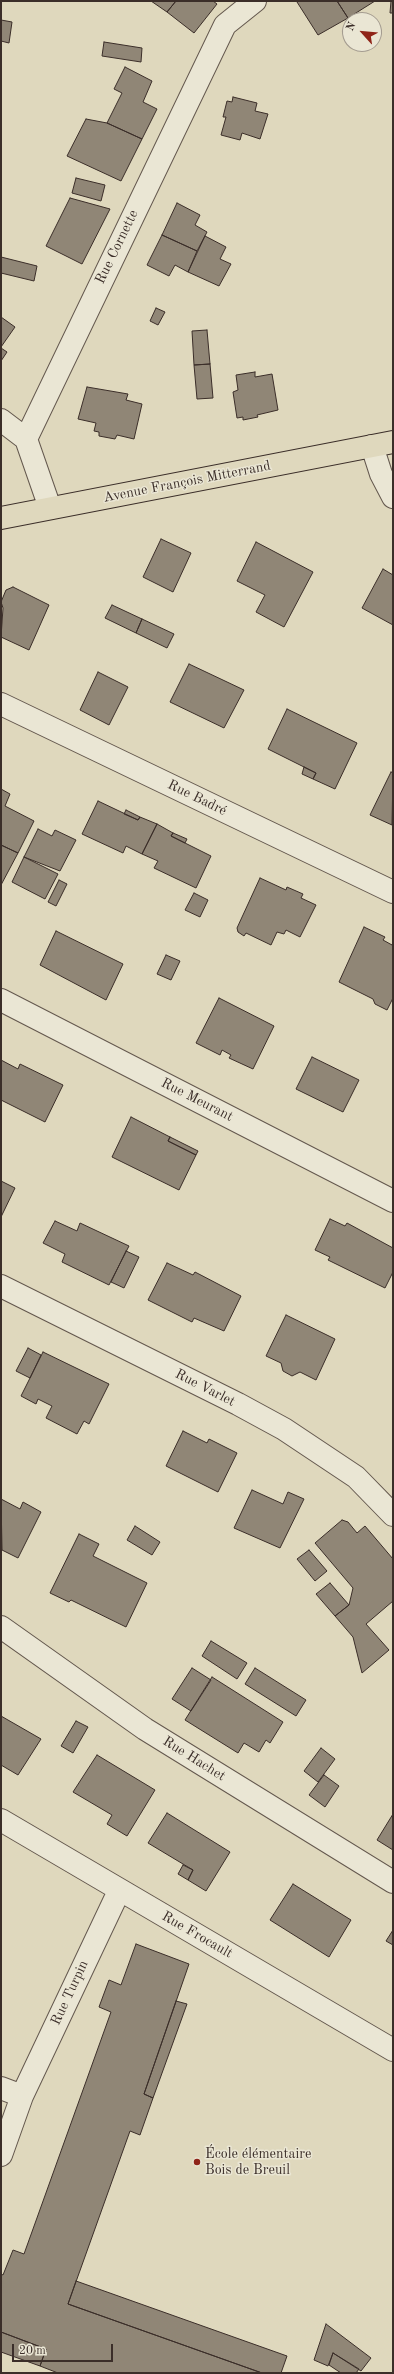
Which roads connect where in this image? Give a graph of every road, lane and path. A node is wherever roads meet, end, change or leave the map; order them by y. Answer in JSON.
{"nodes":[{"id":1,"x":255,"y":1,"type":"edge"},
{"id":2,"x":1,"y":420,"type":"edge"},
{"id":3,"x":26,"y":439,"type":"junction"},
{"id":4,"x":383,"y":444,"type":"edge"},
{"id":5,"x":393,"y":497,"type":"edge"},
{"id":6,"x":50,"y":508,"type":"junction"},
{"id":7,"x":1,"y":518,"type":"edge"},
{"id":8,"x":1,"y":704,"type":"edge"},
{"id":9,"x":393,"y":892,"type":"edge"},
{"id":10,"x":1,"y":1000,"type":"edge"},
{"id":11,"x":393,"y":1201,"type":"edge"},
{"id":12,"x":1,"y":1286,"type":"edge"},
{"id":13,"x":393,"y":1515,"type":"edge"},
{"id":14,"x":1,"y":1627,"type":"edge"},
{"id":15,"x":1,"y":1820,"type":"edge"},
{"id":16,"x":393,"y":1882,"type":"edge"},
{"id":17,"x":119,"y":1891,"type":"junction"},
{"id":18,"x":393,"y":2050,"type":"edge"},
{"id":19,"x":1,"y":2088,"type":"edge"},
{"id":20,"x":22,"y":2096,"type":"junction"},
{"id":21,"x":1,"y":2155,"type":"edge"}],
"edges":[{"from":1,"to":3,"type":"street","name":"Rue Cornette"},
{"from":2,"to":3,"type":"street"},
{"from":3,"to":6,"type":"street"},
{"from":4,"to":5,"type":"street"},
{"from":4,"to":6,"type":"main road","name":"Avenue François Mitterrand"},
{"from":6,"to":7,"type":"main road","name":"Avenue François Mitterrand"},
{"from":8,"to":9,"type":"street","name":"Rue Badré"},
{"from":10,"to":11,"type":"street","name":"Rue Meurant"},
{"from":12,"to":13,"type":"street","name":"Rue Varlet"},
{"from":14,"to":16,"type":"street","name":"Rue Hachet"},
{"from":15,"to":17,"type":"street","name":"Rue Frocault"},
{"from":17,"to":18,"type":"street","name":"Rue Frocault"},
{"from":17,"to":20,"type":"street","name":"Rue Turpin"},
{"from":19,"to":20,"type":"street"},
{"from":20,"to":21,"type":"street","name":"Rue Turpin"}]}
